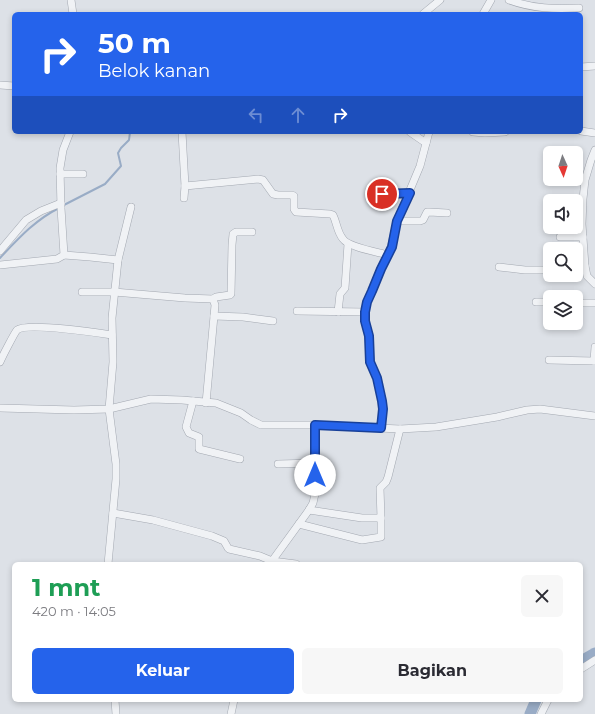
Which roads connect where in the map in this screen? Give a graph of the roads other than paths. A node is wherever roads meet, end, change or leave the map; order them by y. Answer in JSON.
{"nodes":[{"id":1,"x":71,"y":0,"type":"edge"},
{"id":2,"x":440,"y":0,"type":"edge"},
{"id":3,"x":490,"y":0,"type":"edge"},
{"id":4,"x":510,"y":0,"type":"edge"},
{"id":5,"x":580,"y":8,"type":"dead end"},
{"id":6,"x":72,"y":12,"type":"edge"},
{"id":7,"x":425,"y":12,"type":"edge"},
{"id":8,"x":484,"y":12,"type":"edge"},
{"id":9,"x":595,"y":66,"type":"edge"},
{"id":10,"x":583,"y":67,"type":"edge"},
{"id":11,"x":0,"y":85,"type":"edge"},
{"id":12,"x":12,"y":86,"type":"edge"},
{"id":13,"x":583,"y":132,"type":"edge"},
{"id":14,"x":595,"y":133,"type":"edge"},
{"id":15,"x":69,"y":134,"type":"edge"},
{"id":16,"x":182,"y":134,"type":"edge"},
{"id":17,"x":413,"y":134,"type":"edge"},
{"id":18,"x":428,"y":134,"type":"edge"},
{"id":19,"x":426,"y":143,"type":"junction"},
{"id":20,"x":595,"y":150,"type":"edge"},
{"id":21,"x":60,"y":174,"type":"junction"},
{"id":22,"x":84,"y":174,"type":"dead end"},
{"id":23,"x":185,"y":186,"type":"junction"},
{"id":24,"x":410,"y":193,"type":"junction"},
{"id":25,"x":382,"y":194,"type":"dead end"},
{"id":26,"x":184,"y":198,"type":"dead end"},
{"id":27,"x":61,"y":205,"type":"junction"},
{"id":28,"x":131,"y":207,"type":"dead end"},
{"id":29,"x":447,"y":213,"type":"dead end"},
{"id":30,"x":397,"y":221,"type":"junction"},
{"id":31,"x":252,"y":232,"type":"dead end"},
{"id":32,"x":560,"y":237,"type":"dead end"},
{"id":33,"x":583,"y":237,"type":"junction"},
{"id":34,"x":348,"y":244,"type":"junction"},
{"id":35,"x":0,"y":251,"type":"edge"},
{"id":36,"x":64,"y":255,"type":"junction"},
{"id":37,"x":388,"y":255,"type":"junction"},
{"id":38,"x":118,"y":260,"type":"junction"},
{"id":39,"x":0,"y":265,"type":"edge"},
{"id":40,"x":585,"y":266,"type":"joint"},
{"id":41,"x":499,"y":267,"type":"dead end"},
{"id":42,"x":543,"y":270,"type":"edge"},
{"id":43,"x":595,"y":284,"type":"edge"},
{"id":44,"x":82,"y":292,"type":"dead end"},
{"id":45,"x":114,"y":292,"type":"junction"},
{"id":46,"x":213,"y":299,"type":"junction"},
{"id":47,"x":536,"y":302,"type":"dead end"},
{"id":48,"x":543,"y":302,"type":"edge"},
{"id":49,"x":583,"y":303,"type":"edge"},
{"id":50,"x":595,"y":303,"type":"edge"},
{"id":51,"x":297,"y":311,"type":"dead end"},
{"id":52,"x":338,"y":312,"type":"junction"},
{"id":53,"x":365,"y":312,"type":"junction"},
{"id":54,"x":214,"y":316,"type":"junction"},
{"id":55,"x":273,"y":321,"type":"dead end"},
{"id":56,"x":112,"y":335,"type":"junction"},
{"id":57,"x":595,"y":347,"type":"edge"},
{"id":58,"x":3,"y":350,"type":"edge"},
{"id":59,"x":549,"y":360,"type":"dead end"},
{"id":60,"x":595,"y":361,"type":"edge"},
{"id":61,"x":0,"y":362,"type":"edge"},
{"id":62,"x":193,"y":401,"type":"junction"},
{"id":63,"x":206,"y":402,"type":"junction"},
{"id":64,"x":0,"y":408,"type":"edge"},
{"id":65,"x":109,"y":408,"type":"junction"},
{"id":66,"x":595,"y":416,"type":"edge"},
{"id":67,"x":315,"y":425,"type":"junction"},
{"id":68,"x":381,"y":428,"type":"junction"},
{"id":69,"x":400,"y":429,"type":"junction"},
{"id":70,"x":240,"y":459,"type":"dead end"},
{"id":71,"x":315,"y":463,"type":"junction"},
{"id":72,"x":278,"y":464,"type":"dead end"},
{"id":73,"x":309,"y":510,"type":"junction"},
{"id":74,"x":113,"y":513,"type":"junction"},
{"id":75,"x":381,"y":518,"type":"junction"},
{"id":76,"x":299,"y":524,"type":"junction"},
{"id":77,"x":108,"y":562,"type":"edge"},
{"id":78,"x":270,"y":562,"type":"edge"},
{"id":79,"x":273,"y":562,"type":"edge"},
{"id":80,"x":595,"y":660,"type":"edge"},
{"id":81,"x":583,"y":668,"type":"edge"},
{"id":82,"x":115,"y":702,"type":"edge"},
{"id":83,"x":234,"y":702,"type":"edge"},
{"id":84,"x":547,"y":702,"type":"edge"},
{"id":85,"x":116,"y":714,"type":"edge"},
{"id":86,"x":231,"y":714,"type":"edge"},
{"id":87,"x":541,"y":714,"type":"edge"}],
"edges":[{"from":1,"to":6,"type":"street"},
{"from":2,"to":7,"type":"street"},
{"from":3,"to":8,"type":"street"},
{"from":4,"to":5,"type":"street"},
{"from":9,"to":10,"type":"street"},
{"from":11,"to":12,"type":"street"},
{"from":13,"to":14,"type":"street"},
{"from":15,"to":21,"type":"street"},
{"from":16,"to":23,"type":"street"},
{"from":17,"to":19,"type":"street"},
{"from":18,"to":19,"type":"street"},
{"from":19,"to":24,"type":"street"},
{"from":20,"to":33,"type":"street"},
{"from":21,"to":22,"type":"street"},
{"from":21,"to":27,"type":"street"},
{"from":23,"to":26,"type":"street"},
{"from":23,"to":34,"type":"street"},
{"from":24,"to":25,"type":"street"},
{"from":24,"to":30,"type":"street"},
{"from":27,"to":35,"type":"street"},
{"from":27,"to":36,"type":"street"},
{"from":28,"to":38,"type":"street"},
{"from":29,"to":30,"type":"street"},
{"from":30,"to":37,"type":"street"},
{"from":31,"to":46,"type":"street"},
{"from":32,"to":33,"type":"street"},
{"from":33,"to":40,"type":"street"},
{"from":34,"to":37,"type":"street"},
{"from":34,"to":52,"type":"street"},
{"from":36,"to":38,"type":"street"},
{"from":36,"to":39,"type":"street"},
{"from":37,"to":53,"type":"street"},
{"from":38,"to":45,"type":"street"},
{"from":40,"to":43,"type":"street"},
{"from":41,"to":42,"type":"street"},
{"from":44,"to":45,"type":"street"},
{"from":45,"to":46,"type":"street"},
{"from":45,"to":56,"type":"street"},
{"from":46,"to":54,"type":"street"},
{"from":47,"to":48,"type":"street"},
{"from":49,"to":50,"type":"street"},
{"from":51,"to":52,"type":"street"},
{"from":52,"to":53,"type":"street"},
{"from":53,"to":68,"type":"street"},
{"from":54,"to":55,"type":"street"},
{"from":54,"to":63,"type":"street"},
{"from":56,"to":58,"type":"street"},
{"from":56,"to":65,"type":"street"},
{"from":57,"to":60,"type":"street"},
{"from":58,"to":61,"type":"street"},
{"from":59,"to":60,"type":"street"},
{"from":62,"to":63,"type":"street"},
{"from":62,"to":65,"type":"street"},
{"from":62,"to":70,"type":"street"},
{"from":63,"to":67,"type":"street"},
{"from":64,"to":65,"type":"street"},
{"from":65,"to":74,"type":"street"},
{"from":66,"to":69,"type":"street"},
{"from":67,"to":68,"type":"street"},
{"from":67,"to":71,"type":"street"},
{"from":68,"to":69,"type":"street"},
{"from":69,"to":75,"type":"street"},
{"from":71,"to":72,"type":"street"},
{"from":71,"to":73,"type":"street"},
{"from":73,"to":75,"type":"street"},
{"from":73,"to":76,"type":"street"},
{"from":74,"to":77,"type":"street"},
{"from":74,"to":78,"type":"street"},
{"from":75,"to":76,"type":"street"},
{"from":76,"to":79,"type":"street"},
{"from":80,"to":81,"type":"street"},
{"from":82,"to":85,"type":"street"},
{"from":83,"to":86,"type":"street"},
{"from":84,"to":87,"type":"street"}]}
